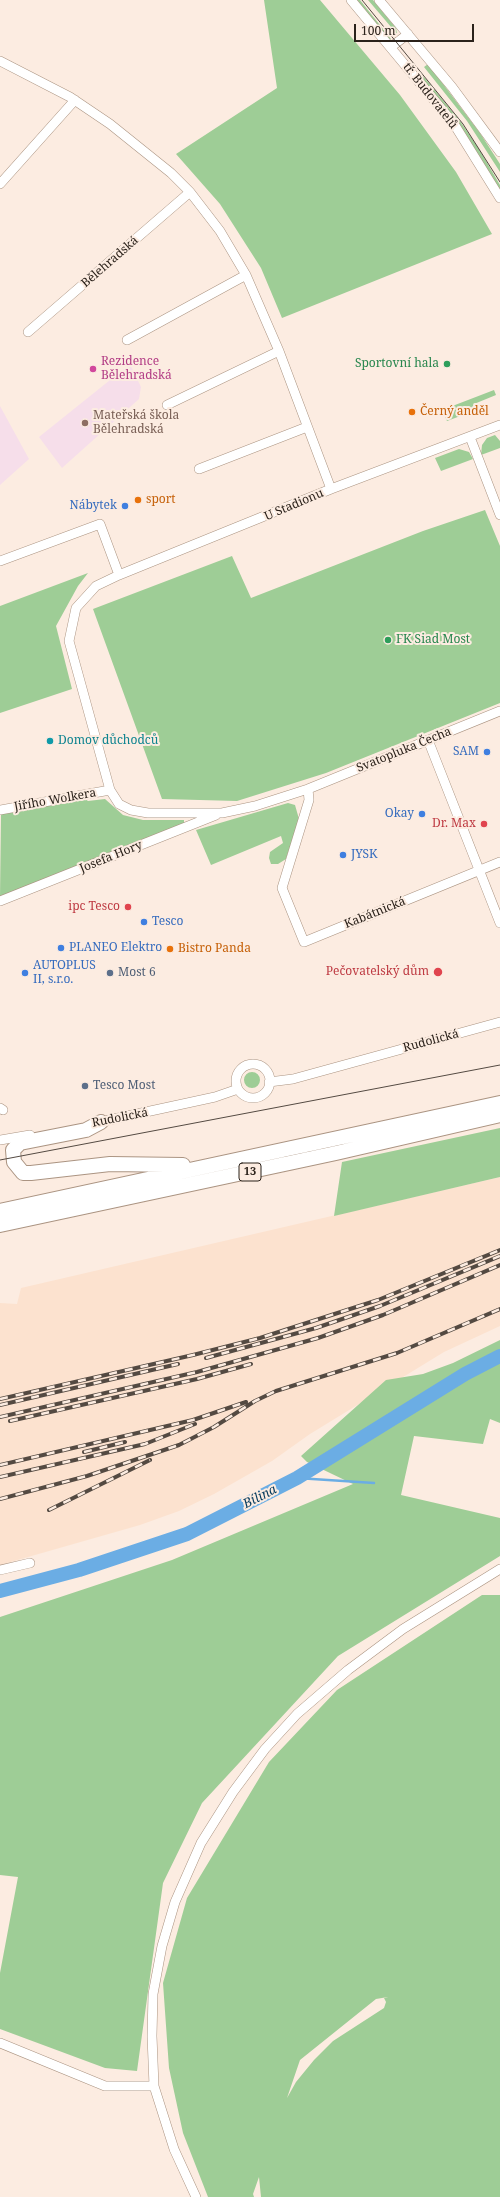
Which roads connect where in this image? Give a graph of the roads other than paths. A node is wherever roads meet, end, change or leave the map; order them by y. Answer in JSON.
{"nodes":[{"id":1,"x":351,"y":0,"type":"edge"},
{"id":2,"x":379,"y":0,"type":"edge"},
{"id":3,"x":408,"y":34,"type":"junction"},
{"id":4,"x":391,"y":47,"type":"junction"},
{"id":5,"x":0,"y":61,"type":"edge"},
{"id":6,"x":75,"y":100,"type":"junction"},
{"id":7,"x":500,"y":152,"type":"edge"},
{"id":8,"x":0,"y":184,"type":"edge"},
{"id":9,"x":190,"y":192,"type":"junction"},
{"id":10,"x":500,"y":198,"type":"edge"},
{"id":11,"x":246,"y":275,"type":"junction"},
{"id":12,"x":28,"y":332,"type":"dead end"},
{"id":13,"x":127,"y":340,"type":"dead end"},
{"id":14,"x":279,"y":351,"type":"junction"},
{"id":15,"x":168,"y":405,"type":"dead end"},
{"id":16,"x":500,"y":425,"type":"edge"},
{"id":17,"x":307,"y":427,"type":"junction"},
{"id":18,"x":470,"y":437,"type":"junction"},
{"id":19,"x":199,"y":469,"type":"dead end"},
{"id":20,"x":331,"y":490,"type":"junction"},
{"id":21,"x":500,"y":515,"type":"edge"},
{"id":22,"x":0,"y":561,"type":"edge"},
{"id":23,"x":119,"y":575,"type":"junction"},
{"id":24,"x":500,"y":711,"type":"edge"},
{"id":25,"x":428,"y":740,"type":"junction"},
{"id":26,"x":308,"y":788,"type":"junction"},
{"id":27,"x":110,"y":790,"type":"junction"},
{"id":28,"x":0,"y":810,"type":"edge"},
{"id":29,"x":222,"y":813,"type":"junction"},
{"id":30,"x":500,"y":862,"type":"edge"},
{"id":31,"x":480,"y":872,"type":"junction"},
{"id":32,"x":0,"y":901,"type":"edge"},
{"id":33,"x":500,"y":924,"type":"edge"},
{"id":34,"x":500,"y":1022,"type":"edge"},
{"id":35,"x":269,"y":1082,"type":"junction"},
{"id":36,"x":238,"y":1089,"type":"junction"},
{"id":37,"x":500,"y":1103,"type":"edge"},
{"id":38,"x":500,"y":1115,"type":"edge"},
{"id":39,"x":101,"y":1122,"type":"junction"},
{"id":40,"x":0,"y":1140,"type":"edge"},
{"id":41,"x":218,"y":1163,"type":"junction"},
{"id":42,"x":0,"y":1211,"type":"edge"},
{"id":43,"x":0,"y":1225,"type":"edge"},
{"id":44,"x":30,"y":1563,"type":"dead end"},
{"id":45,"x":500,"y":1569,"type":"edge"},
{"id":46,"x":0,"y":1570,"type":"edge"},
{"id":47,"x":0,"y":2043,"type":"edge"},
{"id":48,"x":154,"y":2086,"type":"junction"},
{"id":49,"x":196,"y":2197,"type":"edge"}],
"edges":[{"from":1,"to":4,"type":"street","name":"tř. Budovatelů"},
{"from":2,"to":3,"type":"street","name":"tř. Budovatelů"},
{"from":3,"to":4,"type":"street"},
{"from":3,"to":7,"type":"street","name":"tř. Budovatelů"},
{"from":4,"to":10,"type":"street","name":"tř. Budovatelů"},
{"from":5,"to":6,"type":"street"},
{"from":6,"to":8,"type":"street"},
{"from":6,"to":9,"type":"street"},
{"from":9,"to":11,"type":"street"},
{"from":9,"to":12,"type":"street","name":"Bělehradská"},
{"from":11,"to":13,"type":"street"},
{"from":11,"to":14,"type":"street"},
{"from":14,"to":15,"type":"street"},
{"from":14,"to":17,"type":"street"},
{"from":16,"to":18,"type":"street","name":"U Stadionu"},
{"from":17,"to":19,"type":"street"},
{"from":17,"to":20,"type":"street"},
{"from":18,"to":20,"type":"street","name":"U Stadionu"},
{"from":18,"to":21,"type":"street"},
{"from":20,"to":23,"type":"street","name":"U Stadionu"},
{"from":22,"to":23,"type":"street"},
{"from":23,"to":27,"type":"street","name":"U Stadionu"},
{"from":24,"to":25,"type":"street","name":"Svatopluka Čecha"},
{"from":25,"to":26,"type":"street","name":"Svatopluka Čecha"},
{"from":25,"to":31,"type":"street"},
{"from":26,"to":29,"type":"street","name":"Svatopluka Čecha"},
{"from":26,"to":31,"type":"street","name":"Kabátnická"},
{"from":27,"to":28,"type":"street","name":"Jiřího Wolkera"},
{"from":27,"to":29,"type":"street","name":"Svatopluka Čecha"},
{"from":29,"to":32,"type":"street","name":"Josefa Hory"},
{"from":30,"to":31,"type":"street","name":"Kabátnická"},
{"from":31,"to":33,"type":"street"},
{"from":34,"to":35,"type":"street","name":"Rudolická"},
{"from":35,"to":36,"type":"street"},
{"from":35,"to":36,"type":"street"},
{"from":36,"to":39,"type":"street","name":"Rudolická"},
{"from":37,"to":41,"type":"highway","number":"13"},
{"from":38,"to":43,"type":"highway","number":"13"},
{"from":39,"to":40,"type":"street","name":"Rudolická"},
{"from":39,"to":41,"type":"highway"},
{"from":41,"to":42,"type":"highway","number":"13"},
{"from":44,"to":46,"type":"street"},
{"from":45,"to":48,"type":"street"},
{"from":47,"to":48,"type":"street"},
{"from":48,"to":49,"type":"street"}]}
